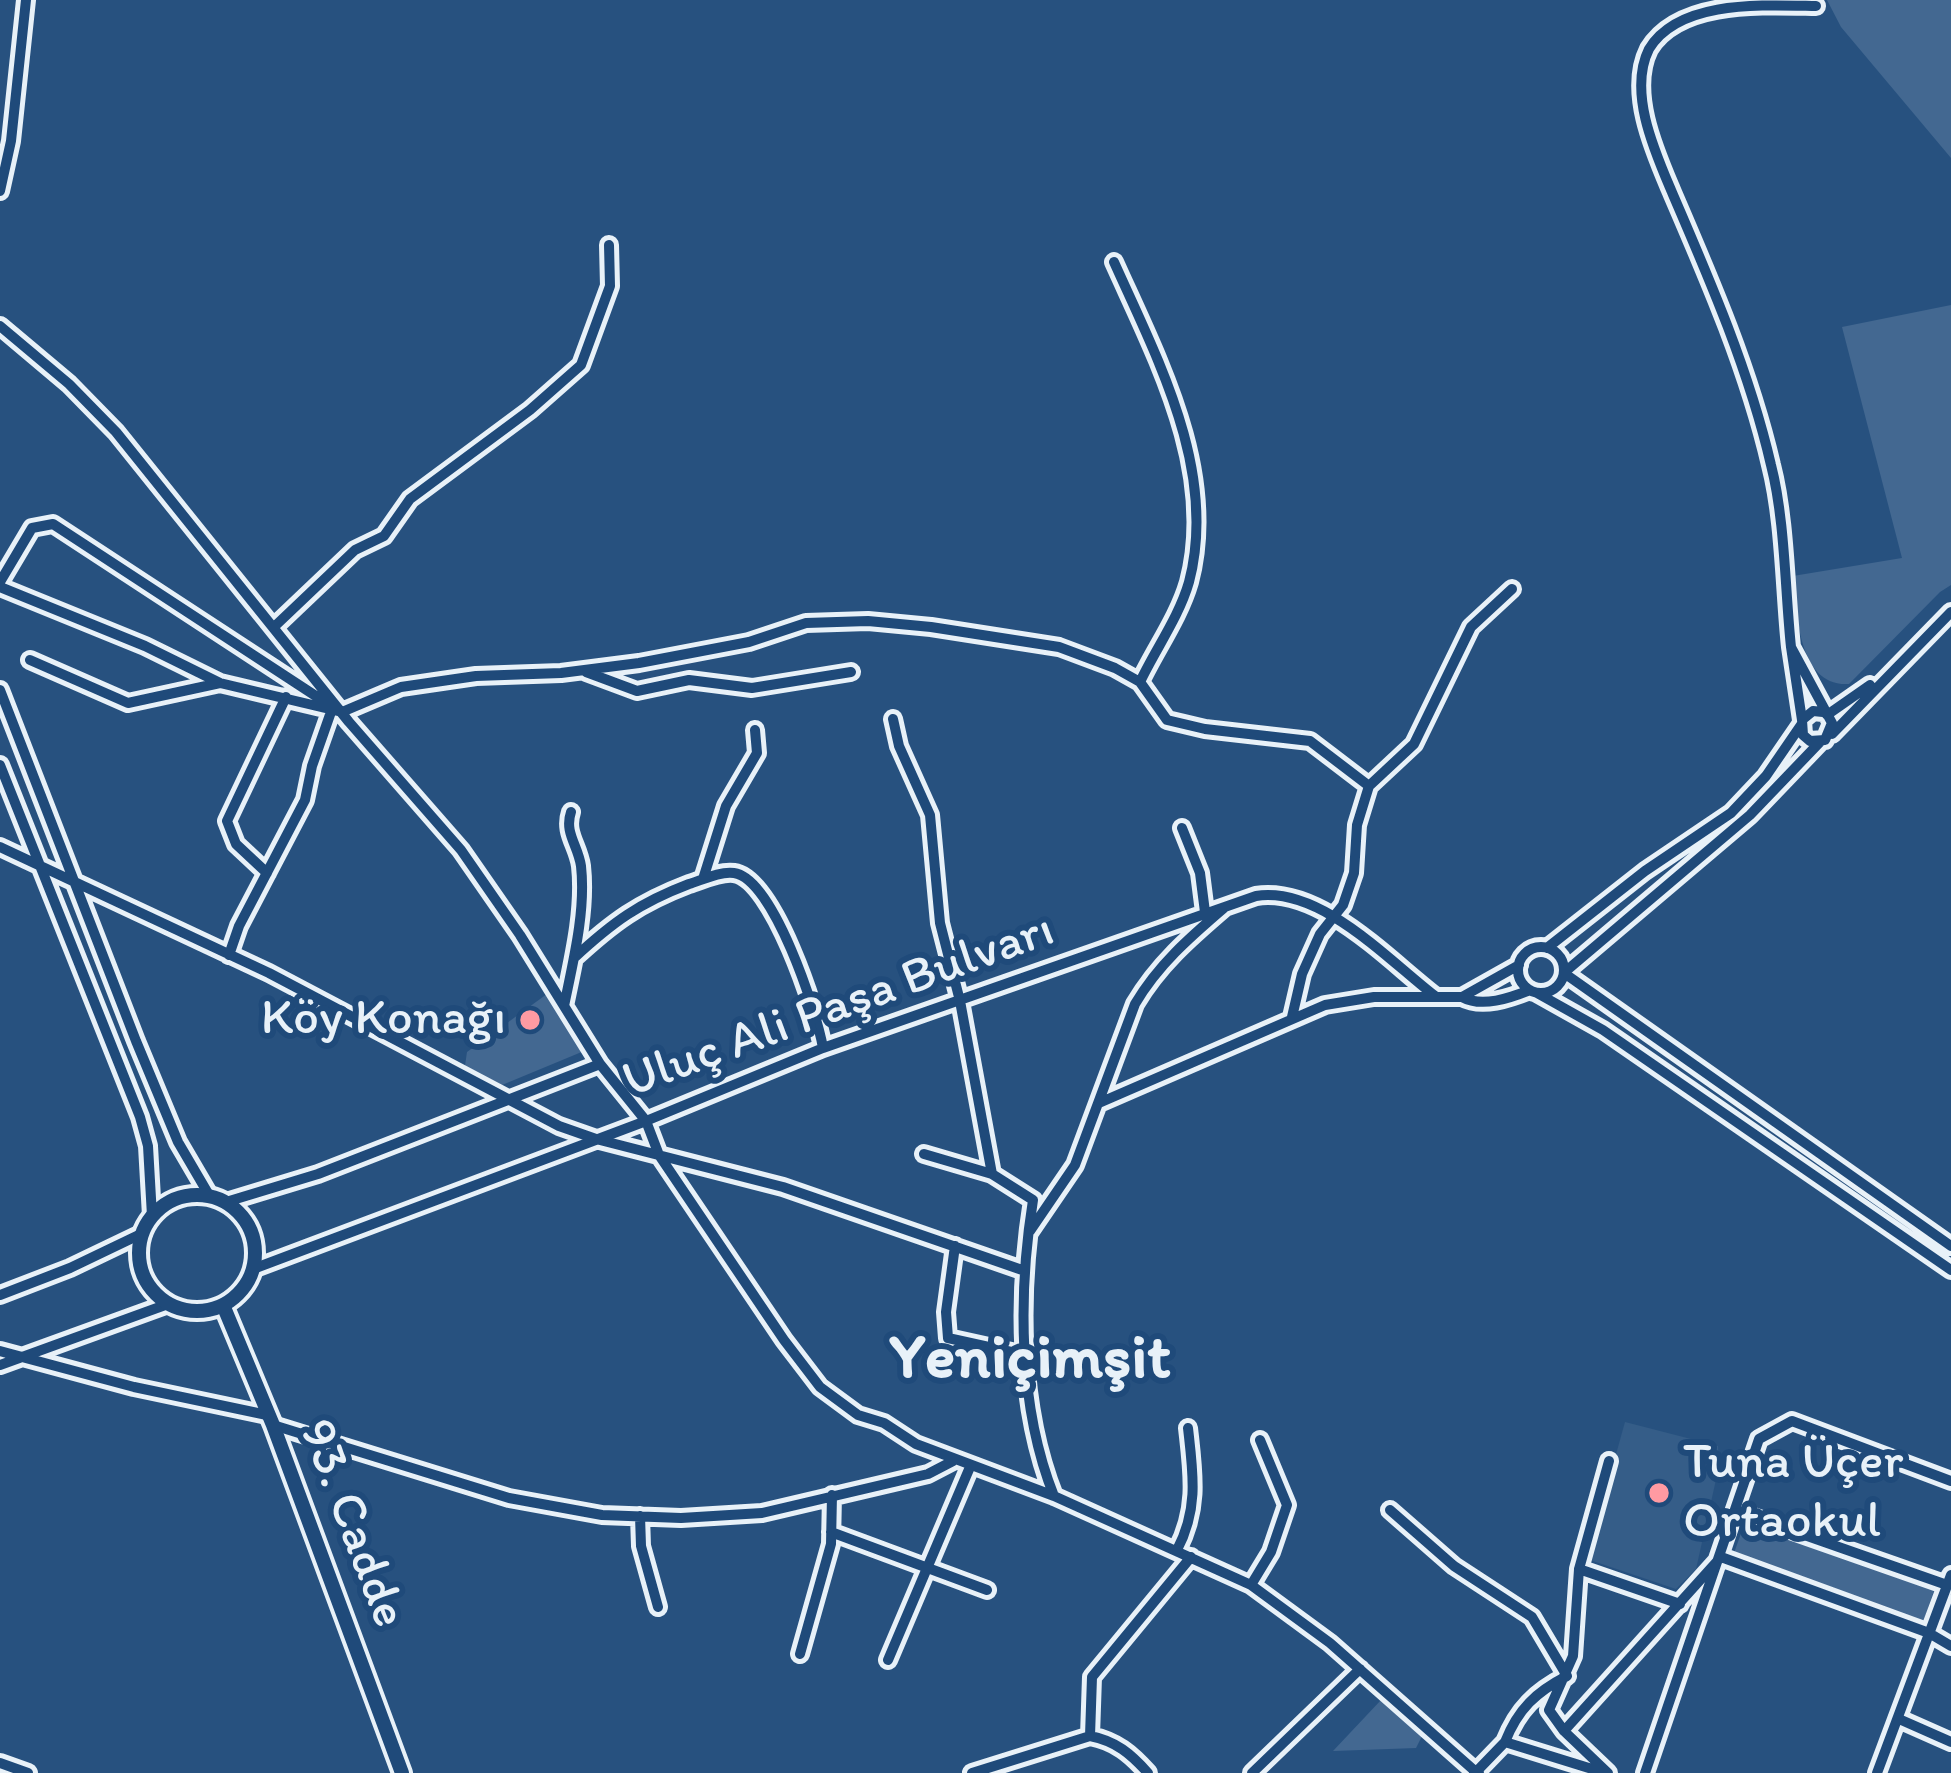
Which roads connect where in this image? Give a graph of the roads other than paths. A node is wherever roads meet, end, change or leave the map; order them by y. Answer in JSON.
{"nodes":[{"id":1,"x":26,"y":0,"type":"edge"},
{"id":2,"x":1816,"y":6,"type":"dead end"},
{"id":3,"x":0,"y":191,"type":"edge"},
{"id":4,"x":609,"y":245,"type":"dead end"},
{"id":5,"x":1114,"y":262,"type":"dead end"},
{"id":6,"x":0,"y":326,"type":"edge"},
{"id":7,"x":0,"y":585,"type":"edge"},
{"id":8,"x":1512,"y":589,"type":"dead end"},
{"id":9,"x":1951,"y":612,"type":"edge"},
{"id":10,"x":274,"y":627,"type":"junction"},
{"id":11,"x":1791,"y":647,"type":"junction"},
{"id":12,"x":30,"y":660,"type":"dead end"},
{"id":13,"x":583,"y":670,"type":"junction"},
{"id":14,"x":851,"y":673,"type":"dead end"},
{"id":15,"x":1888,"y":673,"type":"junction"},
{"id":16,"x":1140,"y":682,"type":"junction"},
{"id":17,"x":220,"y":683,"type":"junction"},
{"id":18,"x":0,"y":690,"type":"edge"},
{"id":19,"x":286,"y":697,"type":"junction"},
{"id":20,"x":337,"y":710,"type":"junction"},
{"id":21,"x":1825,"y":713,"type":"junction"},
{"id":22,"x":893,"y":719,"type":"dead end"},
{"id":23,"x":1801,"y":722,"type":"junction"},
{"id":24,"x":755,"y":730,"type":"dead end"},
{"id":25,"x":1825,"y":740,"type":"junction"},
{"id":26,"x":0,"y":765,"type":"edge"},
{"id":27,"x":1369,"y":786,"type":"junction"},
{"id":28,"x":571,"y":812,"type":"dead end"},
{"id":29,"x":1182,"y":828,"type":"dead end"},
{"id":30,"x":0,"y":847,"type":"edge"},
{"id":31,"x":39,"y":866,"type":"junction"},
{"id":32,"x":267,"y":873,"type":"junction"},
{"id":33,"x":703,"y":879,"type":"junction"},
{"id":34,"x":74,"y":883,"type":"junction"},
{"id":35,"x":1229,"y":903,"type":"junction"},
{"id":36,"x":1205,"y":912,"type":"junction"},
{"id":37,"x":1334,"y":917,"type":"junction"},
{"id":38,"x":1547,"y":948,"type":"junction"},
{"id":39,"x":229,"y":955,"type":"junction"},
{"id":40,"x":574,"y":958,"type":"junction"},
{"id":41,"x":1519,"y":964,"type":"junction"},
{"id":42,"x":1565,"y":972,"type":"junction"},
{"id":43,"x":1533,"y":991,"type":"junction"},
{"id":44,"x":1435,"y":996,"type":"junction"},
{"id":45,"x":1462,"y":997,"type":"junction"},
{"id":46,"x":960,"y":1001,"type":"junction"},
{"id":47,"x":564,"y":1006,"type":"junction"},
{"id":48,"x":1292,"y":1017,"type":"junction"},
{"id":49,"x":824,"y":1048,"type":"junction"},
{"id":50,"x":601,"y":1064,"type":"junction"},
{"id":51,"x":509,"y":1100,"type":"junction"},
{"id":52,"x":1099,"y":1103,"type":"junction"},
{"id":53,"x":646,"y":1120,"type":"junction"},
{"id":54,"x":596,"y":1139,"type":"junction"},
{"id":55,"x":924,"y":1154,"type":"dead end"},
{"id":56,"x":659,"y":1155,"type":"junction"},
{"id":57,"x":992,"y":1174,"type":"junction"},
{"id":58,"x":209,"y":1196,"type":"junction"},
{"id":59,"x":226,"y":1202,"type":"junction"},
{"id":60,"x":152,"y":1216,"type":"junction"},
{"id":61,"x":142,"y":1233,"type":"junction"},
{"id":62,"x":1028,"y":1234,"type":"junction"},
{"id":63,"x":955,"y":1246,"type":"junction"},
{"id":64,"x":1951,"y":1246,"type":"edge"},
{"id":65,"x":253,"y":1269,"type":"junction"},
{"id":66,"x":1951,"y":1270,"type":"edge"},
{"id":67,"x":1025,"y":1271,"type":"junction"},
{"id":68,"x":0,"y":1295,"type":"edge"},
{"id":69,"x":168,"y":1304,"type":"junction"},
{"id":70,"x":223,"y":1305,"type":"junction"},
{"id":71,"x":0,"y":1351,"type":"edge"},
{"id":72,"x":1025,"y":1355,"type":"junction"},
{"id":73,"x":22,"y":1357,"type":"junction"},
{"id":74,"x":0,"y":1365,"type":"edge"},
{"id":75,"x":270,"y":1420,"type":"junction"},
{"id":76,"x":1188,"y":1428,"type":"dead end"},
{"id":77,"x":1260,"y":1440,"type":"dead end"},
{"id":78,"x":953,"y":1461,"type":"junction"},
{"id":79,"x":1609,"y":1461,"type":"dead end"},
{"id":80,"x":970,"y":1467,"type":"junction"},
{"id":81,"x":1951,"y":1481,"type":"edge"},
{"id":82,"x":832,"y":1496,"type":"junction"},
{"id":83,"x":1054,"y":1496,"type":"junction"},
{"id":84,"x":1390,"y":1510,"type":"dead end"},
{"id":85,"x":1736,"y":1510,"type":"junction"},
{"id":86,"x":640,"y":1516,"type":"junction"},
{"id":87,"x":831,"y":1532,"type":"junction"},
{"id":88,"x":1177,"y":1550,"type":"junction"},
{"id":89,"x":1191,"y":1557,"type":"junction"},
{"id":90,"x":1721,"y":1557,"type":"junction"},
{"id":91,"x":927,"y":1567,"type":"junction"},
{"id":92,"x":1579,"y":1569,"type":"junction"},
{"id":93,"x":1949,"y":1580,"type":"edge"},
{"id":94,"x":1251,"y":1585,"type":"junction"},
{"id":95,"x":987,"y":1590,"type":"dead end"},
{"id":96,"x":1680,"y":1604,"type":"junction"},
{"id":97,"x":658,"y":1607,"type":"dead end"},
{"id":98,"x":1929,"y":1633,"type":"junction"},
{"id":99,"x":1951,"y":1646,"type":"edge"},
{"id":100,"x":800,"y":1654,"type":"dead end"},
{"id":101,"x":888,"y":1660,"type":"dead end"},
{"id":102,"x":1360,"y":1669,"type":"junction"},
{"id":103,"x":1567,"y":1676,"type":"junction"},
{"id":104,"x":1899,"y":1719,"type":"junction"},
{"id":105,"x":1564,"y":1731,"type":"junction"},
{"id":106,"x":1090,"y":1736,"type":"junction"},
{"id":107,"x":1505,"y":1742,"type":"junction"},
{"id":108,"x":1951,"y":1742,"type":"edge"},
{"id":109,"x":0,"y":1763,"type":"edge"},
{"id":110,"x":1005,"y":1769,"type":"edge"},
{"id":111,"x":28,"y":1773,"type":"edge"},
{"id":112,"x":402,"y":1773,"type":"edge"},
{"id":113,"x":972,"y":1773,"type":"edge"},
{"id":114,"x":1148,"y":1773,"type":"edge"},
{"id":115,"x":1252,"y":1773,"type":"edge"},
{"id":116,"x":1476,"y":1773,"type":"edge"},
{"id":117,"x":1606,"y":1773,"type":"edge"},
{"id":118,"x":1645,"y":1773,"type":"edge"},
{"id":119,"x":1877,"y":1773,"type":"edge"}],
"edges":[{"from":1,"to":3,"type":"street"},
{"from":2,"to":11,"type":"street"},
{"from":4,"to":10,"type":"street"},
{"from":5,"to":16,"type":"street"},
{"from":6,"to":10,"type":"street"},
{"from":7,"to":17,"type":"street"},
{"from":7,"to":20,"type":"street"},
{"from":8,"to":27,"type":"street"},
{"from":9,"to":15,"type":"street"},
{"from":10,"to":20,"type":"street"},
{"from":11,"to":21,"type":"street"},
{"from":11,"to":23,"type":"street"},
{"from":12,"to":17,"type":"street"},
{"from":13,"to":14,"type":"street"},
{"from":13,"to":16,"type":"street"},
{"from":13,"to":20,"type":"street"},
{"from":15,"to":21,"type":"street"},
{"from":15,"to":25,"type":"street"},
{"from":16,"to":27,"type":"street"},
{"from":17,"to":19,"type":"street"},
{"from":18,"to":34,"type":"street"},
{"from":19,"to":20,"type":"street"},
{"from":19,"to":32,"type":"street"},
{"from":20,"to":32,"type":"street"},
{"from":20,"to":47,"type":"street"},
{"from":21,"to":23,"type":"street"},
{"from":21,"to":25,"type":"street"},
{"from":22,"to":46,"type":"street"},
{"from":23,"to":25,"type":"street"},
{"from":23,"to":38,"type":"street"},
{"from":24,"to":33,"type":"street"},
{"from":25,"to":42,"type":"street"},
{"from":26,"to":31,"type":"street"},
{"from":27,"to":37,"type":"street"},
{"from":28,"to":40,"type":"street"},
{"from":29,"to":36,"type":"street"},
{"from":30,"to":31,"type":"street"},
{"from":31,"to":34,"type":"street"},
{"from":31,"to":60,"type":"street"},
{"from":32,"to":39,"type":"street"},
{"from":33,"to":40,"type":"street"},
{"from":33,"to":49,"type":"street"},
{"from":34,"to":39,"type":"street"},
{"from":34,"to":58,"type":"street"},
{"from":35,"to":36,"type":"street","name":"Uluç Ali Paşa Bulvarı"},
{"from":35,"to":37,"type":"street","name":"Uluç Ali Paşa Bulvarı"},
{"from":35,"to":52,"type":"street"},
{"from":36,"to":46,"type":"street","name":"Uluç Ali Paşa Bulvarı"},
{"from":37,"to":44,"type":"street","name":"Uluç Ali Paşa Bulvarı"},
{"from":37,"to":48,"type":"street"},
{"from":38,"to":41,"type":"street"},
{"from":38,"to":42,"type":"street"},
{"from":39,"to":51,"type":"street"},
{"from":40,"to":47,"type":"street"},
{"from":41,"to":43,"type":"street"},
{"from":41,"to":45,"type":"street"},
{"from":42,"to":43,"type":"street"},
{"from":42,"to":64,"type":"street"},
{"from":43,"to":45,"type":"street"},
{"from":43,"to":66,"type":"street"},
{"from":44,"to":45,"type":"street"},
{"from":44,"to":48,"type":"street"},
{"from":46,"to":49,"type":"street","name":"Uluç Ali Paşa Bulvarı"},
{"from":46,"to":57,"type":"street"},
{"from":47,"to":50,"type":"street"},
{"from":48,"to":52,"type":"street"},
{"from":49,"to":53,"type":"street","name":"Uluç Ali Paşa Bulvarı"},
{"from":50,"to":51,"type":"street","name":"Uluç Ali Paşa Bulvarı"},
{"from":50,"to":53,"type":"street"},
{"from":51,"to":54,"type":"street"},
{"from":51,"to":59,"type":"street","name":"Uluç Ali Paşa Bulvarı"},
{"from":52,"to":62,"type":"street"},
{"from":53,"to":54,"type":"street","name":"Uluç Ali Paşa Bulvarı"},
{"from":53,"to":56,"type":"street"},
{"from":54,"to":56,"type":"street"},
{"from":54,"to":65,"type":"street","name":"Uluç Ali Paşa Bulvarı"},
{"from":55,"to":57,"type":"street"},
{"from":56,"to":63,"type":"street"},
{"from":56,"to":78,"type":"street"},
{"from":57,"to":62,"type":"street"},
{"from":58,"to":59,"type":"main road"},
{"from":58,"to":60,"type":"main road"},
{"from":59,"to":65,"type":"main road"},
{"from":60,"to":61,"type":"main road"},
{"from":61,"to":68,"type":"street"},
{"from":61,"to":69,"type":"main road"},
{"from":62,"to":67,"type":"street"},
{"from":63,"to":67,"type":"street"},
{"from":63,"to":72,"type":"street"},
{"from":65,"to":70,"type":"main road","name":"Uluç Ali Paşa Bulvarı"},
{"from":67,"to":72,"type":"street"},
{"from":69,"to":70,"type":"main road"},
{"from":69,"to":73,"type":"street"},
{"from":70,"to":75,"type":"main road","name":"93. Cadde"},
{"from":71,"to":73,"type":"street"},
{"from":72,"to":83,"type":"street"},
{"from":73,"to":74,"type":"street"},
{"from":73,"to":75,"type":"street"},
{"from":75,"to":86,"type":"street"},
{"from":75,"to":112,"type":"main road","name":"93. Cadde"},
{"from":76,"to":88,"type":"street"},
{"from":77,"to":94,"type":"street"},
{"from":78,"to":80,"type":"street"},
{"from":78,"to":82,"type":"street"},
{"from":79,"to":92,"type":"street"},
{"from":80,"to":83,"type":"street"},
{"from":80,"to":91,"type":"street"},
{"from":81,"to":85,"type":"street"},
{"from":82,"to":86,"type":"street"},
{"from":82,"to":87,"type":"street"},
{"from":83,"to":88,"type":"street"},
{"from":84,"to":103,"type":"street"},
{"from":85,"to":90,"type":"street"},
{"from":85,"to":93,"type":"street"},
{"from":86,"to":97,"type":"street"},
{"from":87,"to":91,"type":"street"},
{"from":87,"to":100,"type":"street"},
{"from":88,"to":89,"type":"street"},
{"from":89,"to":94,"type":"street"},
{"from":89,"to":106,"type":"street"},
{"from":90,"to":96,"type":"street"},
{"from":90,"to":98,"type":"street"},
{"from":90,"to":118,"type":"street"},
{"from":91,"to":95,"type":"street"},
{"from":91,"to":101,"type":"street"},
{"from":92,"to":96,"type":"street"},
{"from":92,"to":103,"type":"street"},
{"from":93,"to":98,"type":"street"},
{"from":94,"to":102,"type":"street"},
{"from":96,"to":105,"type":"street"},
{"from":98,"to":99,"type":"street"},
{"from":98,"to":104,"type":"street"},
{"from":102,"to":115,"type":"street"},
{"from":102,"to":116,"type":"street"},
{"from":103,"to":105,"type":"street"},
{"from":103,"to":107,"type":"street"},
{"from":104,"to":108,"type":"street"},
{"from":104,"to":119,"type":"street"},
{"from":105,"to":117,"type":"street"},
{"from":106,"to":110,"type":"street"},
{"from":106,"to":114,"type":"street"},
{"from":107,"to":116,"type":"street"},
{"from":107,"to":117,"type":"street"},
{"from":109,"to":111,"type":"street"},
{"from":110,"to":113,"type":"street"}]}
